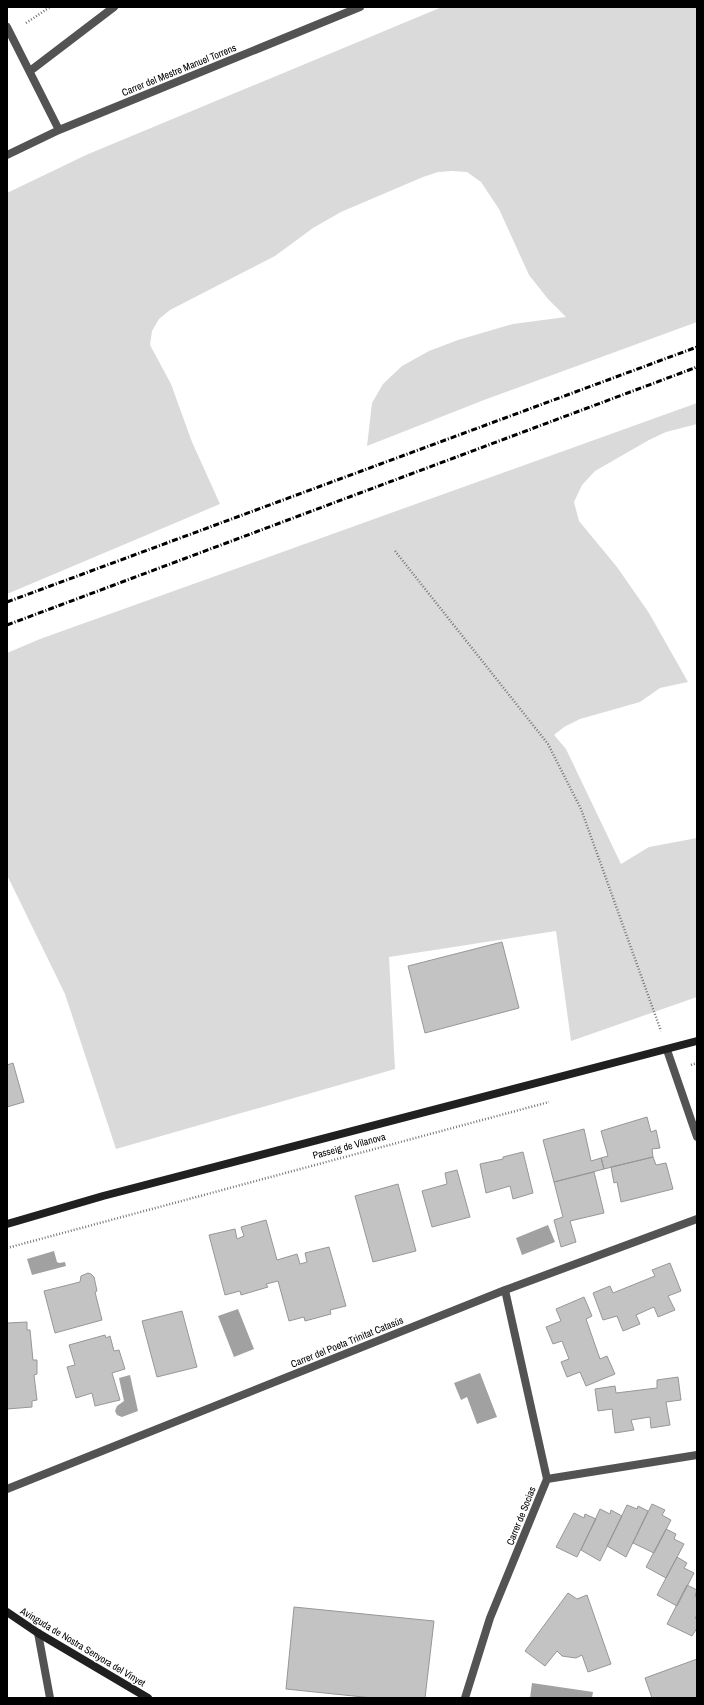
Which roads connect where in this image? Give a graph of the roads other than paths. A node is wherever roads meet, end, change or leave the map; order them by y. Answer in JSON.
{"nodes":[{"id":1,"x":114,"y":7,"type":"edge"},
{"id":2,"x":360,"y":7,"type":"edge"},
{"id":3,"x":9,"y":30,"type":"edge"},
{"id":4,"x":30,"y":71,"type":"junction"},
{"id":5,"x":59,"y":130,"type":"junction"},
{"id":6,"x":7,"y":155,"type":"edge"},
{"id":7,"x":697,"y":1041,"type":"edge"},
{"id":8,"x":668,"y":1050,"type":"junction"},
{"id":9,"x":697,"y":1137,"type":"edge"},
{"id":10,"x":697,"y":1219,"type":"edge"},
{"id":11,"x":7,"y":1224,"type":"edge"},
{"id":12,"x":505,"y":1290,"type":"junction"},
{"id":13,"x":697,"y":1455,"type":"edge"},
{"id":14,"x":547,"y":1479,"type":"junction"},
{"id":15,"x":7,"y":1489,"type":"edge"},
{"id":16,"x":7,"y":1612,"type":"edge"},
{"id":17,"x":38,"y":1633,"type":"junction"},
{"id":18,"x":50,"y":1698,"type":"edge"},
{"id":19,"x":148,"y":1698,"type":"edge"},
{"id":20,"x":465,"y":1698,"type":"edge"}],
"edges":[{"from":1,"to":4,"type":"street"},
{"from":2,"to":5,"type":"street","name":"Carrer del Mestre Manuel Torrens"},
{"from":3,"to":4,"type":"street"},
{"from":4,"to":5,"type":"street"},
{"from":5,"to":6,"type":"street","name":"Carrer del Mestre Manuel Torrens"},
{"from":7,"to":8,"type":"street","name":"Passeig de Vilanova"},
{"from":8,"to":9,"type":"street"},
{"from":8,"to":11,"type":"street","name":"Passeig de Vilanova"},
{"from":10,"to":12,"type":"street","name":"Carrer del Poeta Trinitat Catasús"},
{"from":12,"to":14,"type":"street","name":"Carrer de Socias"},
{"from":12,"to":15,"type":"street","name":"Carrer del Poeta Trinitat Catasús"},
{"from":13,"to":14,"type":"street"},
{"from":14,"to":20,"type":"street","name":"Carrer de Socias"},
{"from":16,"to":17,"type":"street","name":"Avinguda de Nostra Senyora del Vinyet"},
{"from":17,"to":18,"type":"street"},
{"from":17,"to":19,"type":"street","name":"Avinguda de Nostra Senyora del Vinyet"}]}
